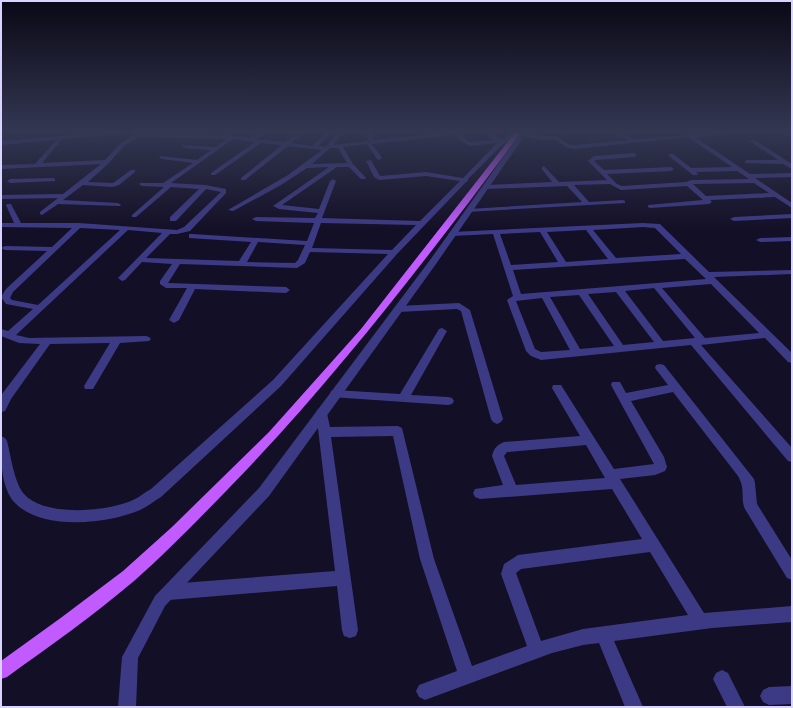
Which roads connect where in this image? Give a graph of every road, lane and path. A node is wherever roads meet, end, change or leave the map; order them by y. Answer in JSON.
{"nodes":[{"id":1,"x":59,"y":164,"type":"edge"},
{"id":2,"x":104,"y":164,"type":"edge"},
{"id":3,"x":195,"y":164,"type":"edge"},
{"id":4,"x":228,"y":164,"type":"edge"},
{"id":5,"x":261,"y":164,"type":"edge"},
{"id":6,"x":307,"y":164,"type":"edge"},
{"id":7,"x":371,"y":164,"type":"edge"},
{"id":8,"x":482,"y":164,"type":"edge"},
{"id":9,"x":487,"y":164,"type":"edge"},
{"id":10,"x":502,"y":164,"type":"edge"},
{"id":11,"x":594,"y":164,"type":"edge"},
{"id":12,"x":682,"y":164,"type":"edge"},
{"id":13,"x":731,"y":164,"type":"edge"},
{"id":14,"x":37,"y":165,"type":"joint"},
{"id":15,"x":351,"y":165,"type":"joint"},
{"id":16,"x":305,"y":166,"type":"junction"},
{"id":17,"x":336,"y":166,"type":"junction"},
{"id":18,"x":1,"y":167,"type":"edge"},
{"id":19,"x":544,"y":168,"type":"dead end"},
{"id":20,"x":671,"y":169,"type":"dead end"},
{"id":21,"x":738,"y":169,"type":"junction"},
{"id":22,"x":690,"y":170,"type":"junction"},
{"id":23,"x":133,"y":171,"type":"dead end"},
{"id":24,"x":603,"y":172,"type":"junction"},
{"id":25,"x":214,"y":174,"type":"dead end"},
{"id":26,"x":792,"y":175,"type":"edge"},
{"id":27,"x":16,"y":176,"type":"dead end"},
{"id":28,"x":748,"y":176,"type":"junction"},
{"id":29,"x":363,"y":178,"type":"dead end"},
{"id":30,"x":243,"y":179,"type":"dead end"},
{"id":31,"x":53,"y":180,"type":"dead end"},
{"id":32,"x":466,"y":180,"type":"junction"},
{"id":33,"x":333,"y":181,"type":"dead end"},
{"id":34,"x":705,"y":181,"type":"junction"},
{"id":35,"x":755,"y":181,"type":"junction"},
{"id":36,"x":613,"y":182,"type":"junction"},
{"id":37,"x":81,"y":183,"type":"junction"},
{"id":38,"x":142,"y":184,"type":"dead end"},
{"id":39,"x":557,"y":184,"type":"junction"},
{"id":40,"x":569,"y":184,"type":"junction"},
{"id":41,"x":689,"y":184,"type":"junction"},
{"id":42,"x":167,"y":185,"type":"junction"},
{"id":43,"x":486,"y":186,"type":"junction"},
{"id":44,"x":205,"y":188,"type":"junction"},
{"id":45,"x":776,"y":195,"type":"junction"},
{"id":46,"x":1,"y":196,"type":"edge"},
{"id":47,"x":64,"y":196,"type":"junction"},
{"id":48,"x":706,"y":198,"type":"junction"},
{"id":49,"x":56,"y":202,"type":"junction"},
{"id":50,"x":623,"y":202,"type":"dead end"},
{"id":51,"x":587,"y":204,"type":"junction"},
{"id":52,"x":9,"y":205,"type":"dead end"},
{"id":53,"x":118,"y":205,"type":"dead end"},
{"id":54,"x":650,"y":206,"type":"dead end"},
{"id":55,"x":792,"y":206,"type":"edge"},
{"id":56,"x":231,"y":210,"type":"dead end"},
{"id":57,"x":468,"y":211,"type":"junction"},
{"id":58,"x":321,"y":212,"type":"junction"},
{"id":59,"x":42,"y":213,"type":"dead end"},
{"id":60,"x":134,"y":216,"type":"dead end"},
{"id":61,"x":792,"y":216,"type":"edge"},
{"id":62,"x":173,"y":219,"type":"dead end"},
{"id":63,"x":256,"y":219,"type":"dead end"},
{"id":64,"x":734,"y":219,"type":"dead end"},
{"id":65,"x":318,"y":220,"type":"junction"},
{"id":66,"x":422,"y":223,"type":"junction"},
{"id":67,"x":18,"y":224,"type":"junction"},
{"id":68,"x":1,"y":225,"type":"edge"},
{"id":69,"x":79,"y":225,"type":"junction"},
{"id":70,"x":126,"y":228,"type":"junction"},
{"id":71,"x":588,"y":228,"type":"junction"},
{"id":72,"x":542,"y":230,"type":"junction"},
{"id":73,"x":167,"y":232,"type":"junction"},
{"id":74,"x":496,"y":232,"type":"junction"},
{"id":75,"x":452,"y":234,"type":"junction"},
{"id":76,"x":192,"y":236,"type":"dead end"},
{"id":77,"x":792,"y":239,"type":"edge"},
{"id":78,"x":760,"y":240,"type":"dead end"},
{"id":79,"x":256,"y":241,"type":"junction"},
{"id":80,"x":308,"y":247,"type":"junction"},
{"id":81,"x":5,"y":248,"type":"dead end"},
{"id":82,"x":54,"y":249,"type":"junction"},
{"id":83,"x":394,"y":252,"type":"junction"},
{"id":84,"x":688,"y":256,"type":"junction"},
{"id":85,"x":140,"y":260,"type":"junction"},
{"id":86,"x":178,"y":261,"type":"junction"},
{"id":87,"x":614,"y":261,"type":"junction"},
{"id":88,"x":242,"y":264,"type":"junction"},
{"id":89,"x":564,"y":265,"type":"junction"},
{"id":90,"x":508,"y":268,"type":"junction"},
{"id":91,"x":792,"y":272,"type":"edge"},
{"id":92,"x":122,"y":278,"type":"dead end"},
{"id":93,"x":709,"y":278,"type":"junction"},
{"id":94,"x":192,"y":286,"type":"junction"},
{"id":95,"x":656,"y":286,"type":"junction"},
{"id":96,"x":619,"y":289,"type":"junction"},
{"id":97,"x":286,"y":290,"type":"dead end"},
{"id":98,"x":582,"y":292,"type":"junction"},
{"id":99,"x":545,"y":295,"type":"junction"},
{"id":100,"x":518,"y":297,"type":"junction"},
{"id":101,"x":41,"y":308,"type":"junction"},
{"id":102,"x":398,"y":309,"type":"junction"},
{"id":103,"x":174,"y":320,"type":"dead end"},
{"id":104,"x":442,"y":331,"type":"dead end"},
{"id":105,"x":5,"y":334,"type":"edge"},
{"id":106,"x":768,"y":335,"type":"junction"},
{"id":107,"x":117,"y":339,"type":"junction"},
{"id":108,"x":146,"y":339,"type":"dead end"},
{"id":109,"x":47,"y":341,"type":"junction"},
{"id":110,"x":697,"y":342,"type":"junction"},
{"id":111,"x":661,"y":345,"type":"junction"},
{"id":112,"x":622,"y":349,"type":"junction"},
{"id":113,"x":577,"y":353,"type":"junction"},
{"id":114,"x":792,"y":359,"type":"edge"},
{"id":115,"x":660,"y":368,"type":"dead end"},
{"id":116,"x":616,"y":385,"type":"dead end"},
{"id":117,"x":89,"y":386,"type":"dead end"},
{"id":118,"x":558,"y":388,"type":"dead end"},
{"id":119,"x":676,"y":388,"type":"junction"},
{"id":120,"x":335,"y":394,"type":"junction"},
{"id":121,"x":624,"y":398,"type":"junction"},
{"id":122,"x":403,"y":399,"type":"junction"},
{"id":123,"x":448,"y":401,"type":"dead end"},
{"id":124,"x":1,"y":408,"type":"edge"},
{"id":125,"x":322,"y":412,"type":"junction"},
{"id":126,"x":498,"y":420,"type":"dead end"},
{"id":127,"x":325,"y":432,"type":"junction"},
{"id":128,"x":589,"y":440,"type":"junction"},
{"id":129,"x":1,"y":441,"type":"edge"},
{"id":130,"x":792,"y":457,"type":"edge"},
{"id":131,"x":613,"y":479,"type":"junction"},
{"id":132,"x":512,"y":491,"type":"junction"},
{"id":133,"x":480,"y":493,"type":"dead end"},
{"id":134,"x":654,"y":545,"type":"junction"},
{"id":135,"x":792,"y":573,"type":"edge"},
{"id":136,"x":343,"y":578,"type":"junction"},
{"id":137,"x":169,"y":592,"type":"junction"},
{"id":138,"x":792,"y":614,"type":"edge"},
{"id":139,"x":700,"y":621,"type":"junction"},
{"id":140,"x":350,"y":630,"type":"dead end"},
{"id":141,"x":603,"y":634,"type":"junction"},
{"id":142,"x":537,"y":651,"type":"junction"},
{"id":143,"x":1,"y":671,"type":"edge"},
{"id":144,"x":467,"y":676,"type":"junction"},
{"id":145,"x":722,"y":679,"type":"dead end"},
{"id":146,"x":425,"y":691,"type":"dead end"},
{"id":147,"x":792,"y":695,"type":"edge"},
{"id":148,"x":770,"y":696,"type":"dead end"},
{"id":149,"x":127,"y":707,"type":"edge"},
{"id":150,"x":634,"y":707,"type":"edge"},
{"id":151,"x":736,"y":707,"type":"edge"}],
"edges":[{"from":1,"to":14,"type":"street"},
{"from":2,"to":37,"type":"street"},
{"from":3,"to":42,"type":"street"},
{"from":4,"to":25,"type":"street"},
{"from":5,"to":30,"type":"street"},
{"from":6,"to":16,"type":"street"},
{"from":7,"to":32,"type":"street"},
{"from":8,"to":32,"type":"street"},
{"from":9,"to":143,"type":"main road"},
{"from":10,"to":43,"type":"street"},
{"from":11,"to":24,"type":"street"},
{"from":12,"to":22,"type":"street"},
{"from":13,"to":21,"type":"street"},
{"from":14,"to":18,"type":"street"},
{"from":15,"to":17,"type":"street"},
{"from":15,"to":29,"type":"street"},
{"from":16,"to":17,"type":"street"},
{"from":16,"to":56,"type":"street"},
{"from":17,"to":58,"type":"street"},
{"from":19,"to":39,"type":"street"},
{"from":20,"to":24,"type":"street"},
{"from":21,"to":22,"type":"street"},
{"from":21,"to":28,"type":"street"},
{"from":22,"to":34,"type":"street"},
{"from":23,"to":37,"type":"street"},
{"from":24,"to":36,"type":"street"},
{"from":26,"to":28,"type":"street"},
{"from":27,"to":31,"type":"street"},
{"from":28,"to":35,"type":"street"},
{"from":32,"to":66,"type":"street"},
{"from":33,"to":58,"type":"street"},
{"from":34,"to":35,"type":"street"},
{"from":34,"to":41,"type":"street"},
{"from":35,"to":45,"type":"street"},
{"from":36,"to":40,"type":"street"},
{"from":36,"to":41,"type":"street"},
{"from":37,"to":47,"type":"street"},
{"from":38,"to":42,"type":"street"},
{"from":39,"to":40,"type":"street"},
{"from":39,"to":43,"type":"street"},
{"from":40,"to":51,"type":"street"},
{"from":41,"to":48,"type":"street"},
{"from":42,"to":44,"type":"street"},
{"from":42,"to":60,"type":"street"},
{"from":43,"to":57,"type":"street"},
{"from":44,"to":62,"type":"street"},
{"from":44,"to":73,"type":"street"},
{"from":45,"to":48,"type":"street"},
{"from":45,"to":55,"type":"street"},
{"from":46,"to":47,"type":"street"},
{"from":47,"to":49,"type":"street"},
{"from":48,"to":54,"type":"street"},
{"from":49,"to":53,"type":"street"},
{"from":49,"to":59,"type":"street"},
{"from":50,"to":51,"type":"street"},
{"from":51,"to":57,"type":"street"},
{"from":52,"to":67,"type":"street"},
{"from":57,"to":75,"type":"street"},
{"from":58,"to":65,"type":"street"},
{"from":61,"to":64,"type":"street"},
{"from":63,"to":65,"type":"street"},
{"from":65,"to":66,"type":"street"},
{"from":65,"to":80,"type":"street"},
{"from":66,"to":83,"type":"street"},
{"from":67,"to":68,"type":"street"},
{"from":67,"to":69,"type":"street"},
{"from":69,"to":70,"type":"street"},
{"from":69,"to":82,"type":"street"},
{"from":70,"to":73,"type":"street"},
{"from":70,"to":101,"type":"street"},
{"from":71,"to":72,"type":"street"},
{"from":71,"to":84,"type":"street"},
{"from":71,"to":87,"type":"street"},
{"from":72,"to":74,"type":"street"},
{"from":72,"to":89,"type":"street"},
{"from":73,"to":85,"type":"street"},
{"from":74,"to":75,"type":"street"},
{"from":74,"to":90,"type":"street"},
{"from":75,"to":102,"type":"street"},
{"from":76,"to":79,"type":"street"},
{"from":77,"to":78,"type":"street"},
{"from":79,"to":80,"type":"street"},
{"from":79,"to":88,"type":"street"},
{"from":80,"to":83,"type":"street"},
{"from":80,"to":88,"type":"street"},
{"from":81,"to":82,"type":"street"},
{"from":82,"to":101,"type":"street"},
{"from":83,"to":129,"type":"street"},
{"from":84,"to":87,"type":"street"},
{"from":84,"to":93,"type":"street"},
{"from":85,"to":86,"type":"street"},
{"from":85,"to":92,"type":"street"},
{"from":86,"to":88,"type":"street"},
{"from":86,"to":94,"type":"street"},
{"from":87,"to":89,"type":"street"},
{"from":89,"to":90,"type":"street"},
{"from":90,"to":100,"type":"street"},
{"from":91,"to":93,"type":"street"},
{"from":93,"to":95,"type":"street"},
{"from":93,"to":106,"type":"street"},
{"from":94,"to":97,"type":"street"},
{"from":94,"to":103,"type":"street"},
{"from":95,"to":96,"type":"street"},
{"from":95,"to":110,"type":"street"},
{"from":96,"to":98,"type":"street"},
{"from":96,"to":111,"type":"street"},
{"from":98,"to":99,"type":"street"},
{"from":98,"to":112,"type":"street"},
{"from":99,"to":100,"type":"street"},
{"from":99,"to":113,"type":"street"},
{"from":100,"to":113,"type":"street"},
{"from":101,"to":105,"type":"street"},
{"from":102,"to":120,"type":"street"},
{"from":102,"to":126,"type":"street"},
{"from":104,"to":122,"type":"street"},
{"from":105,"to":109,"type":"street"},
{"from":106,"to":110,"type":"street"},
{"from":106,"to":114,"type":"street"},
{"from":107,"to":108,"type":"street"},
{"from":107,"to":109,"type":"street"},
{"from":107,"to":117,"type":"street"},
{"from":109,"to":124,"type":"street"},
{"from":110,"to":111,"type":"street"},
{"from":110,"to":130,"type":"street"},
{"from":111,"to":112,"type":"street"},
{"from":112,"to":113,"type":"street"},
{"from":115,"to":119,"type":"street"},
{"from":116,"to":121,"type":"street"},
{"from":118,"to":128,"type":"street"},
{"from":119,"to":121,"type":"street"},
{"from":119,"to":135,"type":"street"},
{"from":120,"to":122,"type":"street"},
{"from":120,"to":125,"type":"street"},
{"from":121,"to":131,"type":"street"},
{"from":122,"to":123,"type":"street"},
{"from":125,"to":127,"type":"street"},
{"from":125,"to":137,"type":"street"},
{"from":127,"to":136,"type":"street"},
{"from":127,"to":144,"type":"street"},
{"from":128,"to":131,"type":"street"},
{"from":128,"to":132,"type":"street"},
{"from":131,"to":132,"type":"street"},
{"from":131,"to":134,"type":"street"},
{"from":132,"to":133,"type":"street"},
{"from":134,"to":139,"type":"street"},
{"from":134,"to":142,"type":"street"},
{"from":136,"to":137,"type":"street"},
{"from":136,"to":140,"type":"street"},
{"from":137,"to":149,"type":"street"},
{"from":138,"to":139,"type":"street"},
{"from":139,"to":141,"type":"street"},
{"from":141,"to":142,"type":"street"},
{"from":141,"to":150,"type":"street"},
{"from":142,"to":144,"type":"street"},
{"from":144,"to":146,"type":"street"},
{"from":145,"to":151,"type":"street"},
{"from":147,"to":148,"type":"street"}]}
